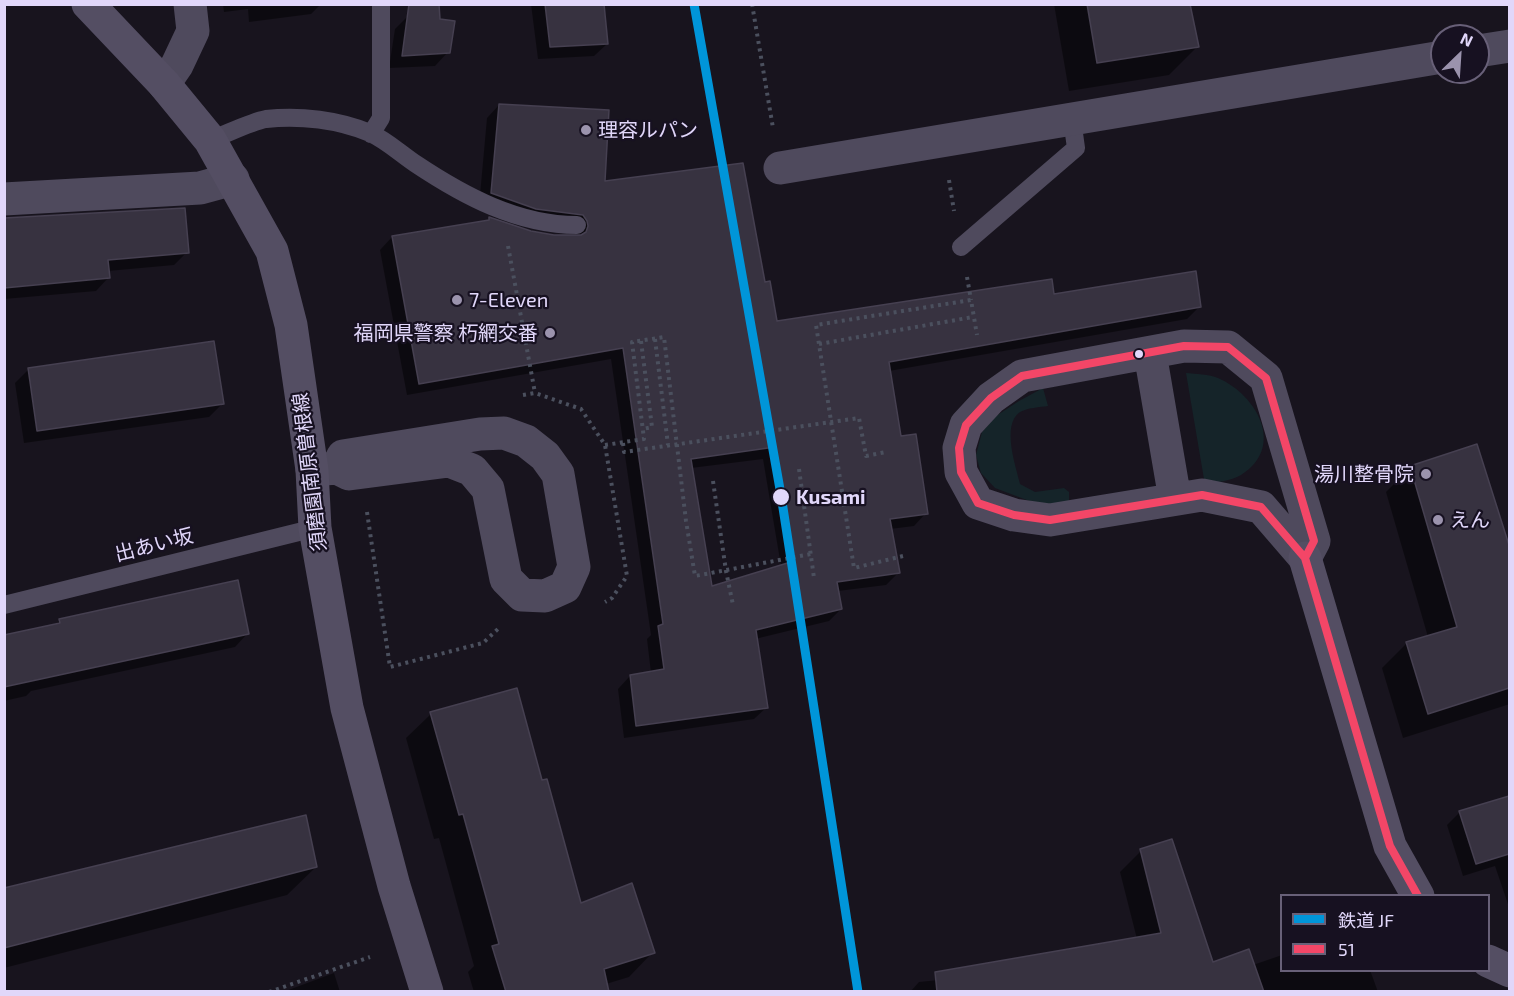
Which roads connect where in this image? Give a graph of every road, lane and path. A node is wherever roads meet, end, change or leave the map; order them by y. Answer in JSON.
{"nodes":[{"id":1,"x":88,"y":4,"type":"edge"},
{"id":2,"x":190,"y":4,"type":"edge"},
{"id":3,"x":381,"y":4,"type":"edge"},
{"id":4,"x":752,"y":4,"type":"edge"},
{"id":5,"x":1509,"y":46,"type":"edge"},
{"id":6,"x":1490,"y":49,"type":"edge"},
{"id":7,"x":1430,"y":59,"type":"edge"},
{"id":8,"x":164,"y":84,"type":"junction"},
{"id":9,"x":1072,"y":119,"type":"junction"},
{"id":10,"x":371,"y":134,"type":"junction"},
{"id":11,"x":210,"y":140,"type":"junction"},
{"id":12,"x":780,"y":168,"type":"joint"},
{"id":13,"x":233,"y":179,"type":"junction"},
{"id":14,"x":4,"y":199,"type":"edge"},
{"id":15,"x":501,"y":211,"type":"junction"},
{"id":16,"x":577,"y":225,"type":"dead end"},
{"id":17,"x":961,"y":247,"type":"dead end"},
{"id":18,"x":973,"y":317,"type":"junction"},
{"id":19,"x":977,"y":335,"type":"dead end"},
{"id":20,"x":655,"y":339,"type":"junction"},
{"id":21,"x":641,"y":341,"type":"junction"},
{"id":22,"x":819,"y":344,"type":"junction"},
{"id":23,"x":1150,"y":353,"type":"junction"},
{"id":24,"x":535,"y":393,"type":"dead end"},
{"id":25,"x":830,"y":421,"type":"junction"},
{"id":26,"x":643,"y":429,"type":"junction"},
{"id":27,"x":623,"y":442,"type":"junction"},
{"id":28,"x":677,"y":444,"type":"junction"},
{"id":29,"x":605,"y":445,"type":"dead end"},
{"id":30,"x":668,"y":445,"type":"junction"},
{"id":31,"x":886,"y":452,"type":"dead end"},
{"id":32,"x":325,"y":469,"type":"junction"},
{"id":33,"x":799,"y":469,"type":"dead end"},
{"id":34,"x":713,"y":481,"type":"dead end"},
{"id":35,"x":1175,"y":499,"type":"junction"},
{"id":36,"x":370,"y":504,"type":"dead end"},
{"id":37,"x":315,"y":528,"type":"junction"},
{"id":38,"x":811,"y":554,"type":"junction"},
{"id":39,"x":903,"y":556,"type":"dead end"},
{"id":40,"x":1305,"y":558,"type":"junction"},
{"id":41,"x":726,"y":571,"type":"junction"},
{"id":42,"x":814,"y":578,"type":"dead end"},
{"id":43,"x":4,"y":605,"type":"edge"},
{"id":44,"x":733,"y":605,"type":"dead end"},
{"id":45,"x":503,"y":624,"type":"dead end"},
{"id":46,"x":1417,"y":894,"type":"edge"},
{"id":47,"x":370,"y":957,"type":"dead end"},
{"id":48,"x":1490,"y":962,"type":"edge"},
{"id":49,"x":1509,"y":971,"type":"edge"},
{"id":50,"x":269,"y":992,"type":"edge"},
{"id":51,"x":427,"y":992,"type":"edge"}],
"edges":[{"from":1,"to":8,"type":"main road","name":"須磨園南原曽根線"},
{"from":2,"to":8,"type":"street"},
{"from":3,"to":10,"type":"lane"},
{"from":4,"to":12,"type":"path"},
{"from":5,"to":6,"type":"street"},
{"from":7,"to":9,"type":"street"},
{"from":8,"to":11,"type":"main road","name":"須磨園南原曽根線"},
{"from":9,"to":12,"type":"street"},
{"from":9,"to":17,"type":"lane"},
{"from":10,"to":11,"type":"lane"},
{"from":10,"to":15,"type":"lane"},
{"from":11,"to":13,"type":"main road","name":"須磨園南原曽根線"},
{"from":13,"to":14,"type":"street"},
{"from":13,"to":32,"type":"main road","name":"須磨園南原曽根線"},
{"from":15,"to":16,"type":"lane"},
{"from":15,"to":24,"type":"path"},
{"from":18,"to":19,"type":"path"},
{"from":18,"to":22,"type":"path"},
{"from":18,"to":22,"type":"path"},
{"from":20,"to":21,"type":"path"},
{"from":20,"to":28,"type":"path"},
{"from":20,"to":30,"type":"path"},
{"from":21,"to":26,"type":"path"},
{"from":21,"to":26,"type":"path"},
{"from":22,"to":25,"type":"path"},
{"from":23,"to":35,"type":"street"},
{"from":23,"to":35,"type":"street"},
{"from":23,"to":40,"type":"street"},
{"from":25,"to":28,"type":"path"},
{"from":25,"to":31,"type":"path"},
{"from":25,"to":39,"type":"path"},
{"from":26,"to":27,"type":"path"},
{"from":27,"to":29,"type":"path"},
{"from":27,"to":30,"type":"path"},
{"from":28,"to":30,"type":"path"},
{"from":28,"to":41,"type":"path"},
{"from":32,"to":32,"type":"street"},
{"from":32,"to":37,"type":"main road","name":"須磨園南原曽根線"},
{"from":33,"to":38,"type":"path"},
{"from":34,"to":41,"type":"path"},
{"from":35,"to":40,"type":"street"},
{"from":36,"to":45,"type":"path"},
{"from":37,"to":43,"type":"lane","name":"出あい坂"},
{"from":37,"to":51,"type":"main road","name":"須磨園南原曽根線"},
{"from":38,"to":41,"type":"path"},
{"from":38,"to":42,"type":"path"},
{"from":40,"to":46,"type":"main road"},
{"from":41,"to":44,"type":"path"},
{"from":47,"to":50,"type":"path"},
{"from":48,"to":49,"type":"main road"}]}
